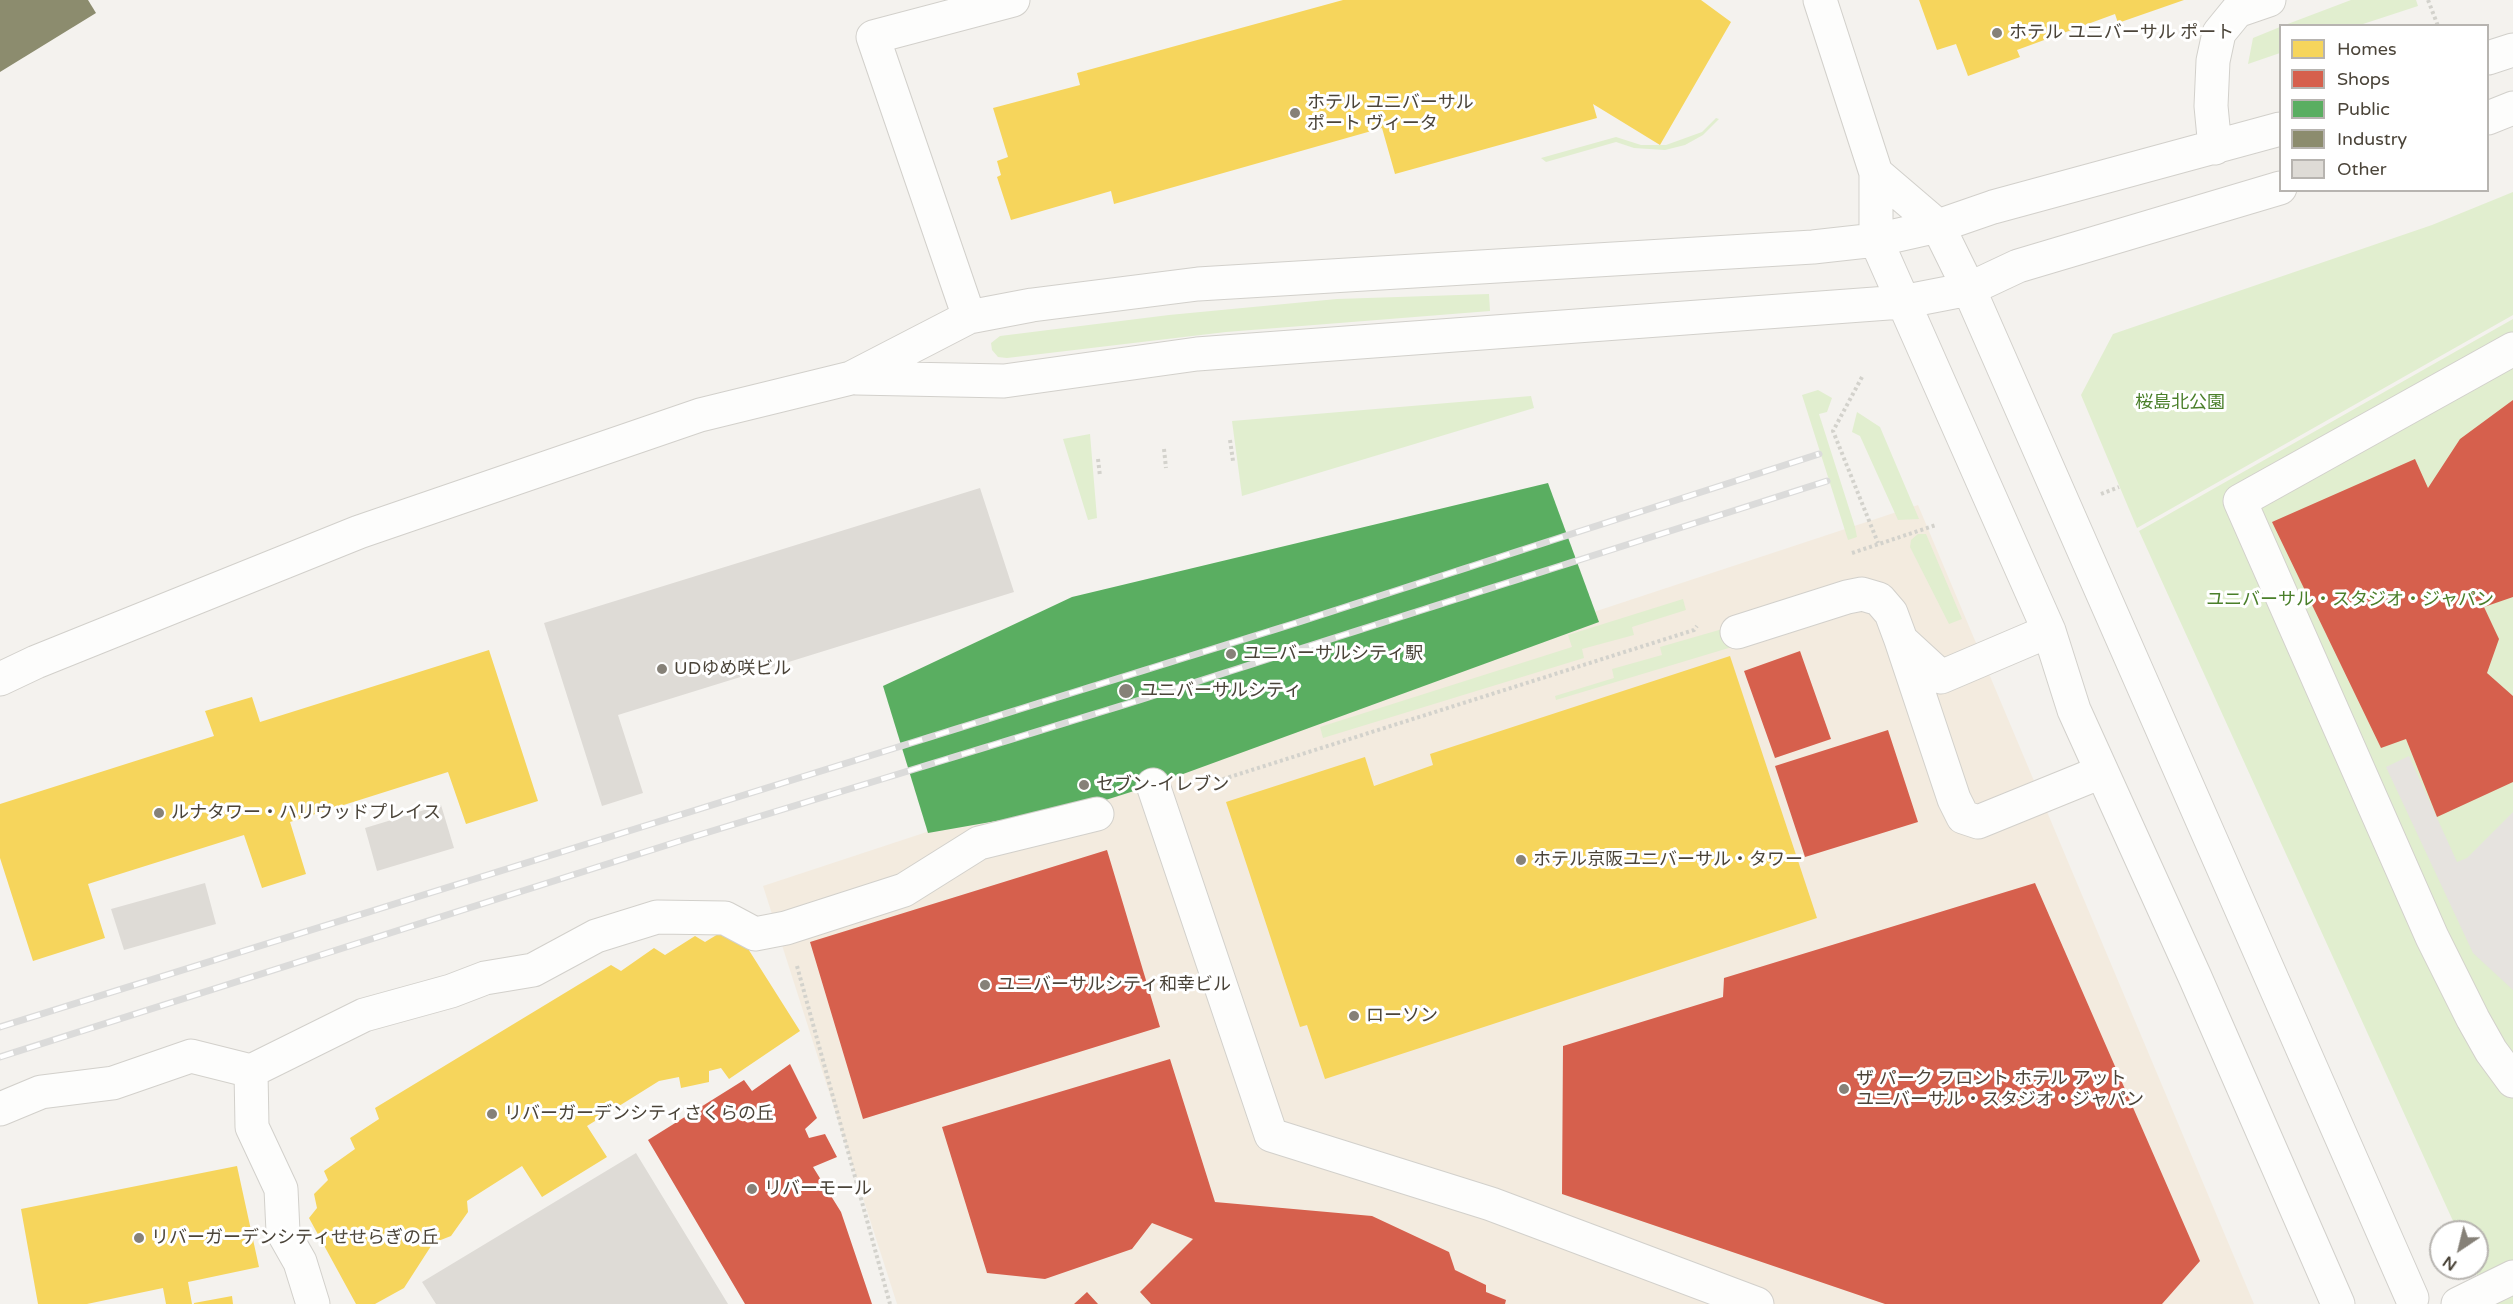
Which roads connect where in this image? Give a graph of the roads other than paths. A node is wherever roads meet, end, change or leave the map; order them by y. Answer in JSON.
{"nodes":[{"id":1,"x":1013,"y":0,"type":"edge"},
{"id":2,"x":1820,"y":0,"type":"edge"},
{"id":3,"x":2225,"y":0,"type":"edge"},
{"id":4,"x":2270,"y":0,"type":"edge"},
{"id":5,"x":2219,"y":33,"type":"junction"},
{"id":6,"x":2513,"y":50,"type":"edge"},
{"id":7,"x":2489,"y":57,"type":"edge"},
{"id":8,"x":2513,"y":108,"type":"edge"},
{"id":9,"x":2489,"y":117,"type":"edge"},
{"id":10,"x":2279,"y":129,"type":"edge"},
{"id":11,"x":2215,"y":148,"type":"junction"},
{"id":12,"x":1876,"y":173,"type":"junction"},
{"id":13,"x":2279,"y":188,"type":"edge"},
{"id":14,"x":1938,"y":226,"type":"junction"},
{"id":15,"x":1876,"y":240,"type":"junction"},
{"id":16,"x":1969,"y":289,"type":"junction"},
{"id":17,"x":1902,"y":302,"type":"junction"},
{"id":18,"x":969,"y":317,"type":"junction"},
{"id":19,"x":2513,"y":349,"type":"edge"},
{"id":20,"x":851,"y":378,"type":"junction"},
{"id":21,"x":2049,"y":631,"type":"junction"},
{"id":22,"x":1737,"y":632,"type":"dead end"},
{"id":23,"x":1901,"y":640,"type":"junction"},
{"id":24,"x":0,"y":679,"type":"edge"},
{"id":25,"x":2102,"y":772,"type":"junction"},
{"id":26,"x":1153,"y":785,"type":"dead end"},
{"id":27,"x":1097,"y":814,"type":"dead end"},
{"id":28,"x":251,"y":1071,"type":"junction"},
{"id":29,"x":2513,"y":1081,"type":"edge"},
{"id":30,"x":0,"y":1109,"type":"edge"},
{"id":31,"x":2513,"y":1277,"type":"edge"},
{"id":32,"x":2412,"y":1298,"type":"dead end"},
{"id":33,"x":313,"y":1304,"type":"edge"},
{"id":34,"x":1757,"y":1304,"type":"edge"},
{"id":35,"x":2338,"y":1304,"type":"edge"},
{"id":36,"x":2458,"y":1304,"type":"edge"}],
"edges":[{"from":1,"to":18,"type":"street"},
{"from":2,"to":12,"type":"street"},
{"from":3,"to":5,"type":"street"},
{"from":4,"to":5,"type":"street"},
{"from":5,"to":11,"type":"street"},
{"from":6,"to":7,"type":"street"},
{"from":8,"to":9,"type":"street"},
{"from":10,"to":11,"type":"street"},
{"from":11,"to":14,"type":"street"},
{"from":12,"to":14,"type":"street"},
{"from":12,"to":15,"type":"street"},
{"from":13,"to":16,"type":"street"},
{"from":14,"to":15,"type":"street"},
{"from":14,"to":16,"type":"street"},
{"from":15,"to":17,"type":"street"},
{"from":15,"to":18,"type":"street"},
{"from":16,"to":17,"type":"street"},
{"from":16,"to":32,"type":"street"},
{"from":17,"to":20,"type":"street"},
{"from":17,"to":21,"type":"street"},
{"from":18,"to":20,"type":"street"},
{"from":19,"to":29,"type":"street"},
{"from":20,"to":24,"type":"street"},
{"from":21,"to":23,"type":"street"},
{"from":21,"to":25,"type":"street"},
{"from":22,"to":23,"type":"street"},
{"from":23,"to":25,"type":"street"},
{"from":25,"to":35,"type":"street"},
{"from":26,"to":34,"type":"street"},
{"from":27,"to":28,"type":"street"},
{"from":28,"to":30,"type":"street"},
{"from":28,"to":33,"type":"street"},
{"from":31,"to":36,"type":"street"}]}
